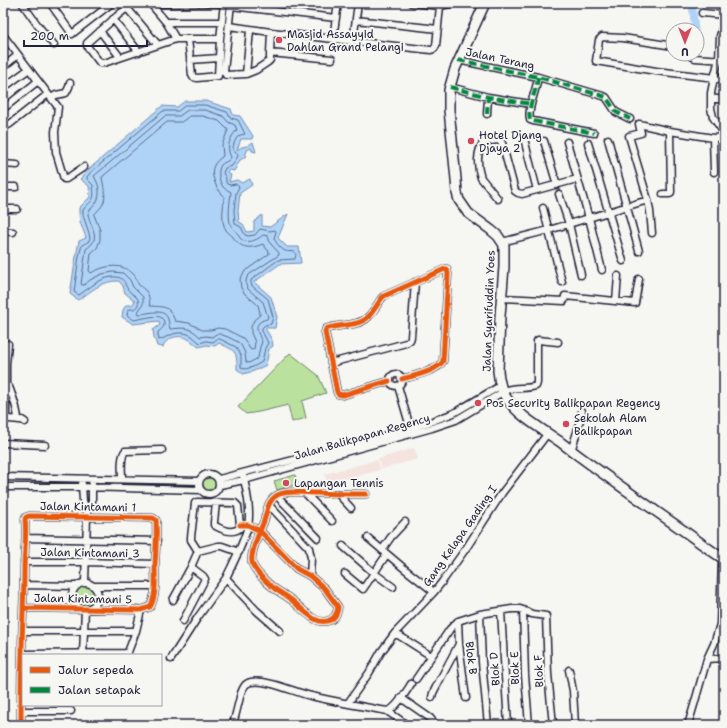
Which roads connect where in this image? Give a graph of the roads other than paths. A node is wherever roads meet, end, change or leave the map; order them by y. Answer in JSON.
{"nodes":[{"id":1,"x":22,"y":3,"type":"edge"},
{"id":2,"x":50,"y":3,"type":"edge"},
{"id":3,"x":112,"y":3,"type":"edge"},
{"id":4,"x":133,"y":3,"type":"edge"},
{"id":5,"x":220,"y":3,"type":"edge"},
{"id":6,"x":224,"y":3,"type":"edge"},
{"id":7,"x":338,"y":3,"type":"edge"},
{"id":8,"x":358,"y":3,"type":"edge"},
{"id":9,"x":411,"y":3,"type":"edge"},
{"id":10,"x":456,"y":3,"type":"edge"},
{"id":11,"x":474,"y":3,"type":"edge"},
{"id":12,"x":150,"y":4,"type":"edge"},
{"id":13,"x":231,"y":4,"type":"edge"},
{"id":14,"x":484,"y":4,"type":"edge"},
{"id":15,"x":440,"y":6,"type":"junction"},
{"id":16,"x":127,"y":8,"type":"junction"},
{"id":17,"x":702,"y":13,"type":"dead end"},
{"id":18,"x":724,"y":15,"type":"edge"},
{"id":19,"x":336,"y":18,"type":"junction"},
{"id":20,"x":113,"y":19,"type":"junction"},
{"id":21,"x":356,"y":20,"type":"junction"},
{"id":22,"x":166,"y":22,"type":"junction"},
{"id":23,"x":222,"y":22,"type":"junction"},
{"id":24,"x":724,"y":22,"type":"edge"},
{"id":25,"x":229,"y":26,"type":"junction"},
{"id":26,"x":438,"y":29,"type":"junction"},
{"id":27,"x":250,"y":30,"type":"junction"},
{"id":28,"x":100,"y":31,"type":"junction"},
{"id":29,"x":271,"y":32,"type":"junction"},
{"id":30,"x":3,"y":35,"type":"edge"},
{"id":31,"x":722,"y":36,"type":"edge"},
{"id":32,"x":176,"y":38,"type":"junction"},
{"id":33,"x":188,"y":38,"type":"junction"},
{"id":34,"x":333,"y":38,"type":"junction"},
{"id":35,"x":220,"y":39,"type":"junction"},
{"id":36,"x":354,"y":41,"type":"junction"},
{"id":37,"x":8,"y":42,"type":"junction"},
{"id":38,"x":54,"y":45,"type":"dead end"},
{"id":39,"x":158,"y":45,"type":"junction"},
{"id":40,"x":665,"y":45,"type":"edge"},
{"id":41,"x":3,"y":47,"type":"edge"},
{"id":42,"x":139,"y":52,"type":"junction"},
{"id":43,"x":270,"y":53,"type":"junction"},
{"id":44,"x":18,"y":55,"type":"junction"},
{"id":45,"x":120,"y":57,"type":"junction"},
{"id":46,"x":219,"y":58,"type":"junction"},
{"id":47,"x":705,"y":58,"type":"edge"},
{"id":48,"x":332,"y":59,"type":"dead end"},
{"id":49,"x":722,"y":59,"type":"edge"},
{"id":50,"x":190,"y":60,"type":"junction"},
{"id":51,"x":458,"y":60,"type":"junction"},
{"id":52,"x":3,"y":67,"type":"edge"},
{"id":53,"x":29,"y":69,"type":"junction"},
{"id":54,"x":246,"y":74,"type":"junction"},
{"id":55,"x":538,"y":77,"type":"junction"},
{"id":56,"x":714,"y":78,"type":"junction"},
{"id":57,"x":724,"y":79,"type":"edge"},
{"id":58,"x":38,"y":81,"type":"junction"},
{"id":59,"x":70,"y":83,"type":"dead end"},
{"id":60,"x":450,"y":87,"type":"junction"},
{"id":61,"x":3,"y":88,"type":"edge"},
{"id":62,"x":52,"y":96,"type":"junction"},
{"id":63,"x":488,"y":97,"type":"junction"},
{"id":64,"x":711,"y":98,"type":"junction"},
{"id":65,"x":724,"y":100,"type":"edge"},
{"id":66,"x":531,"y":104,"type":"junction"},
{"id":67,"x":3,"y":109,"type":"edge"},
{"id":68,"x":486,"y":114,"type":"dead end"},
{"id":69,"x":630,"y":119,"type":"dead end"},
{"id":70,"x":716,"y":122,"type":"junction"},
{"id":71,"x":724,"y":123,"type":"edge"},
{"id":72,"x":4,"y":125,"type":"edge"},
{"id":73,"x":670,"y":131,"type":"junction"},
{"id":74,"x":724,"y":133,"type":"edge"},
{"id":75,"x":594,"y":134,"type":"dead end"},
{"id":76,"x":724,"y":137,"type":"edge"},
{"id":77,"x":524,"y":138,"type":"dead end"},
{"id":78,"x":713,"y":138,"type":"junction"},
{"id":79,"x":608,"y":140,"type":"dead end"},
{"id":80,"x":544,"y":141,"type":"dead end"},
{"id":81,"x":567,"y":142,"type":"dead end"},
{"id":82,"x":588,"y":143,"type":"dead end"},
{"id":83,"x":3,"y":164,"type":"edge"},
{"id":84,"x":17,"y":165,"type":"dead end"},
{"id":85,"x":84,"y":167,"type":"dead end"},
{"id":86,"x":714,"y":172,"type":"dead end"},
{"id":87,"x":577,"y":179,"type":"junction"},
{"id":88,"x":557,"y":185,"type":"junction"},
{"id":89,"x":3,"y":187,"type":"edge"},
{"id":90,"x":16,"y":187,"type":"dead end"},
{"id":91,"x":537,"y":190,"type":"junction"},
{"id":92,"x":559,"y":194,"type":"dead end"},
{"id":93,"x":663,"y":194,"type":"dead end"},
{"id":94,"x":498,"y":199,"type":"dead end"},
{"id":95,"x":648,"y":200,"type":"junction"},
{"id":96,"x":627,"y":206,"type":"junction"},
{"id":97,"x":543,"y":208,"type":"dead end"},
{"id":98,"x":3,"y":209,"type":"edge"},
{"id":99,"x":17,"y":209,"type":"dead end"},
{"id":100,"x":608,"y":211,"type":"junction"},
{"id":101,"x":589,"y":218,"type":"junction"},
{"id":102,"x":569,"y":224,"type":"junction"},
{"id":103,"x":549,"y":230,"type":"junction"},
{"id":104,"x":3,"y":231,"type":"edge"},
{"id":105,"x":13,"y":232,"type":"dead end"},
{"id":106,"x":652,"y":233,"type":"dead end"},
{"id":107,"x":502,"y":242,"type":"junction"},
{"id":108,"x":639,"y":251,"type":"dead end"},
{"id":109,"x":623,"y":261,"type":"dead end"},
{"id":110,"x":602,"y":270,"type":"dead end"},
{"id":111,"x":581,"y":275,"type":"dead end"},
{"id":112,"x":618,"y":276,"type":"dead end"},
{"id":113,"x":639,"y":279,"type":"dead end"},
{"id":114,"x":415,"y":282,"type":"junction"},
{"id":115,"x":562,"y":282,"type":"dead end"},
{"id":116,"x":501,"y":298,"type":"junction"},
{"id":117,"x":616,"y":301,"type":"junction"},
{"id":118,"x":558,"y":342,"type":"dead end"},
{"id":119,"x":8,"y":344,"type":"dead end"},
{"id":120,"x":332,"y":362,"type":"junction"},
{"id":121,"x":5,"y":363,"type":"edge"},
{"id":122,"x":402,"y":379,"type":"junction"},
{"id":123,"x":389,"y":381,"type":"junction"},
{"id":124,"x":6,"y":385,"type":"junction"},
{"id":125,"x":398,"y":386,"type":"junction"},
{"id":126,"x":502,"y":389,"type":"junction"},
{"id":127,"x":582,"y":411,"type":"dead end"},
{"id":128,"x":18,"y":420,"type":"junction"},
{"id":129,"x":25,"y":422,"type":"dead end"},
{"id":130,"x":429,"y":425,"type":"junction"},
{"id":131,"x":410,"y":427,"type":"junction"},
{"id":132,"x":402,"y":433,"type":"junction"},
{"id":133,"x":548,"y":433,"type":"junction"},
{"id":134,"x":3,"y":443,"type":"edge"},
{"id":135,"x":368,"y":443,"type":"junction"},
{"id":136,"x":45,"y":445,"type":"dead end"},
{"id":137,"x":162,"y":450,"type":"dead end"},
{"id":138,"x":571,"y":451,"type":"junction"},
{"id":139,"x":242,"y":473,"type":"junction"},
{"id":140,"x":3,"y":477,"type":"edge"},
{"id":141,"x":82,"y":478,"type":"junction"},
{"id":142,"x":93,"y":478,"type":"junction"},
{"id":143,"x":122,"y":479,"type":"junction"},
{"id":144,"x":244,"y":480,"type":"junction"},
{"id":145,"x":200,"y":481,"type":"junction"},
{"id":146,"x":219,"y":482,"type":"junction"},
{"id":147,"x":3,"y":487,"type":"edge"},
{"id":148,"x":82,"y":487,"type":"junction"},
{"id":149,"x":92,"y":487,"type":"junction"},
{"id":150,"x":201,"y":490,"type":"junction"},
{"id":151,"x":305,"y":493,"type":"junction"},
{"id":152,"x":338,"y":494,"type":"junction"},
{"id":153,"x":366,"y":494,"type":"dead end"},
{"id":154,"x":277,"y":496,"type":"junction"},
{"id":155,"x":216,"y":503,"type":"junction"},
{"id":156,"x":269,"y":505,"type":"junction"},
{"id":157,"x":351,"y":508,"type":"dead end"},
{"id":158,"x":87,"y":514,"type":"junction"},
{"id":159,"x":332,"y":521,"type":"dead end"},
{"id":160,"x":405,"y":522,"type":"dead end"},
{"id":161,"x":240,"y":525,"type":"junction"},
{"id":162,"x":248,"y":525,"type":"junction"},
{"id":163,"x":260,"y":531,"type":"junction"},
{"id":164,"x":26,"y":538,"type":"junction"},
{"id":165,"x":318,"y":538,"type":"dead end"},
{"id":166,"x":368,"y":538,"type":"dead end"},
{"id":167,"x":86,"y":540,"type":"junction"},
{"id":168,"x":157,"y":541,"type":"junction"},
{"id":169,"x":343,"y":546,"type":"dead end"},
{"id":170,"x":198,"y":552,"type":"junction"},
{"id":171,"x":239,"y":552,"type":"junction"},
{"id":172,"x":384,"y":552,"type":"junction"},
{"id":173,"x":723,"y":559,"type":"edge"},
{"id":174,"x":24,"y":562,"type":"junction"},
{"id":175,"x":85,"y":562,"type":"junction"},
{"id":176,"x":155,"y":564,"type":"junction"},
{"id":177,"x":191,"y":567,"type":"junction"},
{"id":178,"x":374,"y":573,"type":"junction"},
{"id":179,"x":345,"y":574,"type":"dead end"},
{"id":180,"x":310,"y":576,"type":"junction"},
{"id":181,"x":226,"y":578,"type":"junction"},
{"id":182,"x":85,"y":582,"type":"junction"},
{"id":183,"x":24,"y":585,"type":"junction"},
{"id":184,"x":76,"y":586,"type":"junction"},
{"id":185,"x":94,"y":586,"type":"junction"},
{"id":186,"x":155,"y":586,"type":"junction"},
{"id":187,"x":394,"y":587,"type":"dead end"},
{"id":188,"x":434,"y":592,"type":"junction"},
{"id":189,"x":173,"y":600,"type":"dead end"},
{"id":190,"x":24,"y":608,"type":"junction"},
{"id":191,"x":85,"y":609,"type":"junction"},
{"id":192,"x":141,"y":610,"type":"junction"},
{"id":193,"x":523,"y":610,"type":"junction"},
{"id":194,"x":501,"y":611,"type":"junction"},
{"id":195,"x":480,"y":614,"type":"junction"},
{"id":196,"x":183,"y":621,"type":"dead end"},
{"id":197,"x":458,"y":621,"type":"junction"},
{"id":198,"x":84,"y":630,"type":"junction"},
{"id":199,"x":22,"y":631,"type":"junction"},
{"id":200,"x":136,"y":631,"type":"junction"},
{"id":201,"x":280,"y":631,"type":"dead end"},
{"id":202,"x":394,"y":632,"type":"junction"},
{"id":203,"x":459,"y":644,"type":"junction"},
{"id":204,"x":22,"y":654,"type":"junction"},
{"id":205,"x":83,"y":654,"type":"junction"},
{"id":206,"x":431,"y":656,"type":"junction"},
{"id":207,"x":724,"y":658,"type":"edge"},
{"id":208,"x":171,"y":659,"type":"dead end"},
{"id":209,"x":706,"y":659,"type":"junction"},
{"id":210,"x":569,"y":670,"type":"dead end"},
{"id":211,"x":22,"y":674,"type":"edge"},
{"id":212,"x":416,"y":679,"type":"dead end"},
{"id":213,"x":411,"y":684,"type":"dead end"},
{"id":214,"x":22,"y":694,"type":"edge"},
{"id":215,"x":432,"y":697,"type":"dead end"},
{"id":216,"x":402,"y":698,"type":"junction"},
{"id":217,"x":466,"y":698,"type":"dead end"},
{"id":218,"x":348,"y":703,"type":"junction"},
{"id":219,"x":21,"y":711,"type":"junction"},
{"id":220,"x":72,"y":711,"type":"dead end"},
{"id":221,"x":389,"y":711,"type":"junction"},
{"id":222,"x":403,"y":722,"type":"dead end"},
{"id":223,"x":21,"y":725,"type":"edge"},
{"id":224,"x":233,"y":725,"type":"edge"},
{"id":225,"x":436,"y":725,"type":"edge"},
{"id":226,"x":488,"y":725,"type":"edge"},
{"id":227,"x":508,"y":725,"type":"edge"},
{"id":228,"x":529,"y":725,"type":"edge"},
{"id":229,"x":553,"y":725,"type":"edge"},
{"id":230,"x":575,"y":725,"type":"edge"},
{"id":231,"x":688,"y":725,"type":"edge"}],
"edges":[{"from":1,"to":38,"type":"street"},
{"from":2,"to":3,"type":"street"},
{"from":4,"to":16,"type":"street"},
{"from":5,"to":12,"type":"street"},
{"from":6,"to":23,"type":"street"},
{"from":7,"to":19,"type":"street"},
{"from":8,"to":21,"type":"street"},
{"from":9,"to":15,"type":"street"},
{"from":10,"to":15,"type":"street"},
{"from":11,"to":14,"type":"street"},
{"from":12,"to":22,"type":"street"},
{"from":13,"to":19,"type":"street"},
{"from":13,"to":25,"type":"street"},
{"from":14,"to":51,"type":"highway","name":"Jalan Syarifuddin Yoes"},
{"from":15,"to":26,"type":"street"},
{"from":16,"to":20,"type":"street"},
{"from":16,"to":39,"type":"street"},
{"from":17,"to":18,"type":"street"},
{"from":19,"to":34,"type":"street"},
{"from":20,"to":28,"type":"street"},
{"from":20,"to":42,"type":"street"},
{"from":21,"to":26,"type":"street"},
{"from":21,"to":36,"type":"street"},
{"from":22,"to":23,"type":"street"},
{"from":22,"to":32,"type":"street"},
{"from":23,"to":35,"type":"street"},
{"from":24,"to":31,"type":"street"},
{"from":25,"to":27,"type":"street"},
{"from":25,"to":54,"type":"street"},
{"from":26,"to":36,"type":"street"},
{"from":27,"to":29,"type":"street"},
{"from":27,"to":54,"type":"street"},
{"from":28,"to":45,"type":"street"},
{"from":28,"to":45,"type":"street"},
{"from":29,"to":34,"type":"street"},
{"from":29,"to":43,"type":"street"},
{"from":30,"to":37,"type":"street"},
{"from":31,"to":49,"type":"street"},
{"from":32,"to":33,"type":"street"},
{"from":32,"to":39,"type":"street"},
{"from":33,"to":35,"type":"street"},
{"from":33,"to":50,"type":"street"},
{"from":34,"to":36,"type":"street"},
{"from":35,"to":46,"type":"street"},
{"from":37,"to":41,"type":"street"},
{"from":37,"to":44,"type":"street"},
{"from":39,"to":42,"type":"street"},
{"from":40,"to":56,"type":"street"},
{"from":42,"to":45,"type":"street"},
{"from":43,"to":48,"type":"street"},
{"from":43,"to":54,"type":"street"},
{"from":44,"to":52,"type":"street"},
{"from":44,"to":53,"type":"street"},
{"from":46,"to":50,"type":"street"},
{"from":46,"to":50,"type":"street"},
{"from":47,"to":49,"type":"street"},
{"from":49,"to":56,"type":"street"},
{"from":51,"to":55,"type":"street","name":"Jalan Terang"},
{"from":51,"to":60,"type":"highway","name":"Jalan Syarifuddin Yoes"},
{"from":53,"to":58,"type":"street"},
{"from":53,"to":61,"type":"street"},
{"from":55,"to":66,"type":"street","name":"Jalan Terang"},
{"from":55,"to":69,"type":"street"},
{"from":56,"to":57,"type":"street"},
{"from":56,"to":64,"type":"street"},
{"from":58,"to":62,"type":"street"},
{"from":58,"to":67,"type":"street"},
{"from":59,"to":62,"type":"street"},
{"from":60,"to":63,"type":"street"},
{"from":60,"to":107,"type":"highway","name":"Jalan Syarifuddin Yoes"},
{"from":62,"to":72,"type":"street"},
{"from":62,"to":85,"type":"street"},
{"from":63,"to":66,"type":"street"},
{"from":63,"to":68,"type":"street"},
{"from":64,"to":65,"type":"street"},
{"from":64,"to":70,"type":"street"},
{"from":66,"to":75,"type":"street","name":"Jalan Terang"},
{"from":70,"to":71,"type":"street"},
{"from":70,"to":74,"type":"street"},
{"from":73,"to":78,"type":"street"},
{"from":73,"to":93,"type":"street"},
{"from":73,"to":95,"type":"street"},
{"from":76,"to":78,"type":"street"},
{"from":77,"to":91,"type":"street"},
{"from":78,"to":86,"type":"street"},
{"from":79,"to":96,"type":"street"},
{"from":80,"to":88,"type":"street"},
{"from":81,"to":87,"type":"street"},
{"from":82,"to":100,"type":"street"},
{"from":83,"to":84,"type":"street"},
{"from":87,"to":88,"type":"street"},
{"from":87,"to":101,"type":"street"},
{"from":88,"to":91,"type":"street"},
{"from":89,"to":90,"type":"street"},
{"from":91,"to":94,"type":"street"},
{"from":92,"to":102,"type":"street"},
{"from":95,"to":96,"type":"street"},
{"from":95,"to":106,"type":"street"},
{"from":96,"to":100,"type":"street"},
{"from":96,"to":108,"type":"street"},
{"from":97,"to":103,"type":"street"},
{"from":98,"to":99,"type":"street"},
{"from":100,"to":101,"type":"street"},
{"from":100,"to":109,"type":"street"},
{"from":101,"to":102,"type":"street"},
{"from":101,"to":110,"type":"street"},
{"from":102,"to":103,"type":"street"},
{"from":102,"to":111,"type":"street"},
{"from":103,"to":107,"type":"street"},
{"from":103,"to":115,"type":"street"},
{"from":104,"to":105,"type":"street"},
{"from":107,"to":116,"type":"highway","name":"Jalan Syarifuddin Yoes"},
{"from":112,"to":117,"type":"street"},
{"from":113,"to":117,"type":"street"},
{"from":114,"to":120,"type":"street"},
{"from":114,"to":120,"type":"street"},
{"from":114,"to":122,"type":"street"},
{"from":116,"to":117,"type":"street"},
{"from":116,"to":126,"type":"highway","name":"Jalan Syarifuddin Yoes"},
{"from":118,"to":126,"type":"street","name":"Jalan Balikpapan Regency"},
{"from":119,"to":121,"type":"street"},
{"from":120,"to":123,"type":"street"},
{"from":121,"to":124,"type":"street"},
{"from":122,"to":123,"type":"street"},
{"from":122,"to":125,"type":"street"},
{"from":123,"to":125,"type":"street"},
{"from":124,"to":128,"type":"street"},
{"from":124,"to":128,"type":"street"},
{"from":125,"to":131,"type":"street"},
{"from":126,"to":130,"type":"street","name":"Jalan Balikpapan Regency"},
{"from":126,"to":133,"type":"highway"},
{"from":127,"to":138,"type":"street"},
{"from":128,"to":129,"type":"street"},
{"from":130,"to":131,"type":"street","name":"Jalan Balikpapan Regency"},
{"from":130,"to":132,"type":"street","name":"Jalan Balikpapan Regency"},
{"from":131,"to":132,"type":"street","name":"Jalan Balikpapan Regency"},
{"from":132,"to":135,"type":"street","name":"Jalan Balikpapan Regency"},
{"from":133,"to":138,"type":"highway"},
{"from":133,"to":188,"type":"street","name":"Gang Kelapa Gading I"},
{"from":134,"to":136,"type":"street"},
{"from":135,"to":139,"type":"street","name":"Jalan Balikpapan Regency"},
{"from":135,"to":144,"type":"street","name":"Jalan Balikpapan Regency"},
{"from":137,"to":143,"type":"street"},
{"from":138,"to":173,"type":"highway"},
{"from":139,"to":144,"type":"street"},
{"from":139,"to":146,"type":"street","name":"Jalan Balikpapan Regency"},
{"from":140,"to":141,"type":"street","name":"Jalan Balikpapan Regency"},
{"from":141,"to":142,"type":"street","name":"Jalan Balikpapan Regency"},
{"from":141,"to":148,"type":"street"},
{"from":142,"to":143,"type":"street","name":"Jalan Balikpapan Regency"},
{"from":142,"to":149,"type":"street"},
{"from":143,"to":145,"type":"street","name":"Jalan Balikpapan Regency"},
{"from":144,"to":146,"type":"street","name":"Jalan Balikpapan Regency"},
{"from":144,"to":162,"type":"street"},
{"from":145,"to":146,"type":"street","name":"Jalan Balikpapan Regency"},
{"from":145,"to":150,"type":"street"},
{"from":146,"to":150,"type":"street","name":"Jalan Balikpapan Regency"},
{"from":147,"to":148,"type":"street","name":"Jalan Balikpapan Regency"},
{"from":148,"to":149,"type":"street","name":"Jalan Balikpapan Regency"},
{"from":148,"to":158,"type":"street"},
{"from":149,"to":150,"type":"street","name":"Jalan Balikpapan Regency"},
{"from":149,"to":158,"type":"street"},
{"from":151,"to":152,"type":"street"},
{"from":151,"to":154,"type":"street"},
{"from":151,"to":159,"type":"street"},
{"from":152,"to":153,"type":"street"},
{"from":152,"to":157,"type":"street"},
{"from":154,"to":156,"type":"street"},
{"from":154,"to":165,"type":"street"},
{"from":155,"to":161,"type":"street"},
{"from":155,"to":161,"type":"street"},
{"from":155,"to":170,"type":"street"},
{"from":156,"to":163,"type":"street"},
{"from":156,"to":180,"type":"street"},
{"from":158,"to":164,"type":"street","name":"Jalan Kintamani 1"},
{"from":158,"to":167,"type":"street"},
{"from":158,"to":168,"type":"street","name":"Jalan Kintamani 1"},
{"from":160,"to":172,"type":"street"},
{"from":161,"to":162,"type":"street"},
{"from":162,"to":163,"type":"street"},
{"from":162,"to":171,"type":"street"},
{"from":163,"to":180,"type":"street"},
{"from":163,"to":180,"type":"street"},
{"from":164,"to":167,"type":"street"},
{"from":164,"to":174,"type":"street"},
{"from":166,"to":172,"type":"street"},
{"from":167,"to":168,"type":"street"},
{"from":167,"to":175,"type":"street"},
{"from":168,"to":176,"type":"street"},
{"from":169,"to":178,"type":"street"},
{"from":170,"to":171,"type":"street"},
{"from":170,"to":177,"type":"street"},
{"from":171,"to":181,"type":"street"},
{"from":172,"to":178,"type":"street"},
{"from":172,"to":188,"type":"street"},
{"from":173,"to":209,"type":"street"},
{"from":174,"to":175,"type":"street","name":"Jalan Kintamani 3"},
{"from":174,"to":183,"type":"street"},
{"from":175,"to":176,"type":"street","name":"Jalan Kintamani 3"},
{"from":175,"to":182,"type":"street"},
{"from":176,"to":186,"type":"street"},
{"from":177,"to":189,"type":"street"},
{"from":177,"to":196,"type":"street"},
{"from":178,"to":179,"type":"street"},
{"from":178,"to":187,"type":"street"},
{"from":181,"to":201,"type":"street"},
{"from":181,"to":208,"type":"street"},
{"from":182,"to":184,"type":"street"},
{"from":182,"to":185,"type":"street"},
{"from":183,"to":184,"type":"street"},
{"from":183,"to":190,"type":"street"},
{"from":184,"to":191,"type":"street"},
{"from":185,"to":186,"type":"street"},
{"from":185,"to":191,"type":"street"},
{"from":186,"to":192,"type":"street"},
{"from":188,"to":202,"type":"street","name":"Gang Kelapa Gading I"},
{"from":190,"to":191,"type":"street","name":"Jalan Kintamani 5"},
{"from":190,"to":199,"type":"street"},
{"from":191,"to":192,"type":"street","name":"Jalan Kintamani 5"},
{"from":191,"to":198,"type":"street"},
{"from":192,"to":200,"type":"street"},
{"from":193,"to":194,"type":"street"},
{"from":193,"to":228,"type":"street","name":"Blok E"},
{"from":193,"to":229,"type":"street","name":"Blok F"},
{"from":194,"to":195,"type":"street"},
{"from":194,"to":227,"type":"street","name":"Blok D"},
{"from":195,"to":197,"type":"street"},
{"from":195,"to":226,"type":"street"},
{"from":197,"to":203,"type":"street","name":"Blok B"},
{"from":197,"to":206,"type":"street"},
{"from":198,"to":199,"type":"street"},
{"from":198,"to":200,"type":"street"},
{"from":198,"to":205,"type":"street"},
{"from":199,"to":204,"type":"street"},
{"from":200,"to":205,"type":"street"},
{"from":202,"to":206,"type":"street"},
{"from":202,"to":218,"type":"street","name":"Gang Kelapa Gading I"},
{"from":203,"to":215,"type":"street"},
{"from":203,"to":217,"type":"street","name":"Blok B"},
{"from":204,"to":205,"type":"street"},
{"from":204,"to":211,"type":"street"},
{"from":206,"to":212,"type":"street"},
{"from":207,"to":209,"type":"street"},
{"from":209,"to":231,"type":"street"},
{"from":210,"to":230,"type":"street"},
{"from":211,"to":214,"type":"street"},
{"from":213,"to":216,"type":"street"},
{"from":214,"to":219,"type":"street"},
{"from":216,"to":221,"type":"street"},
{"from":216,"to":225,"type":"street"},
{"from":218,"to":221,"type":"street"},
{"from":218,"to":224,"type":"street"},
{"from":219,"to":220,"type":"street"},
{"from":219,"to":223,"type":"street"},
{"from":221,"to":222,"type":"street"}]}
